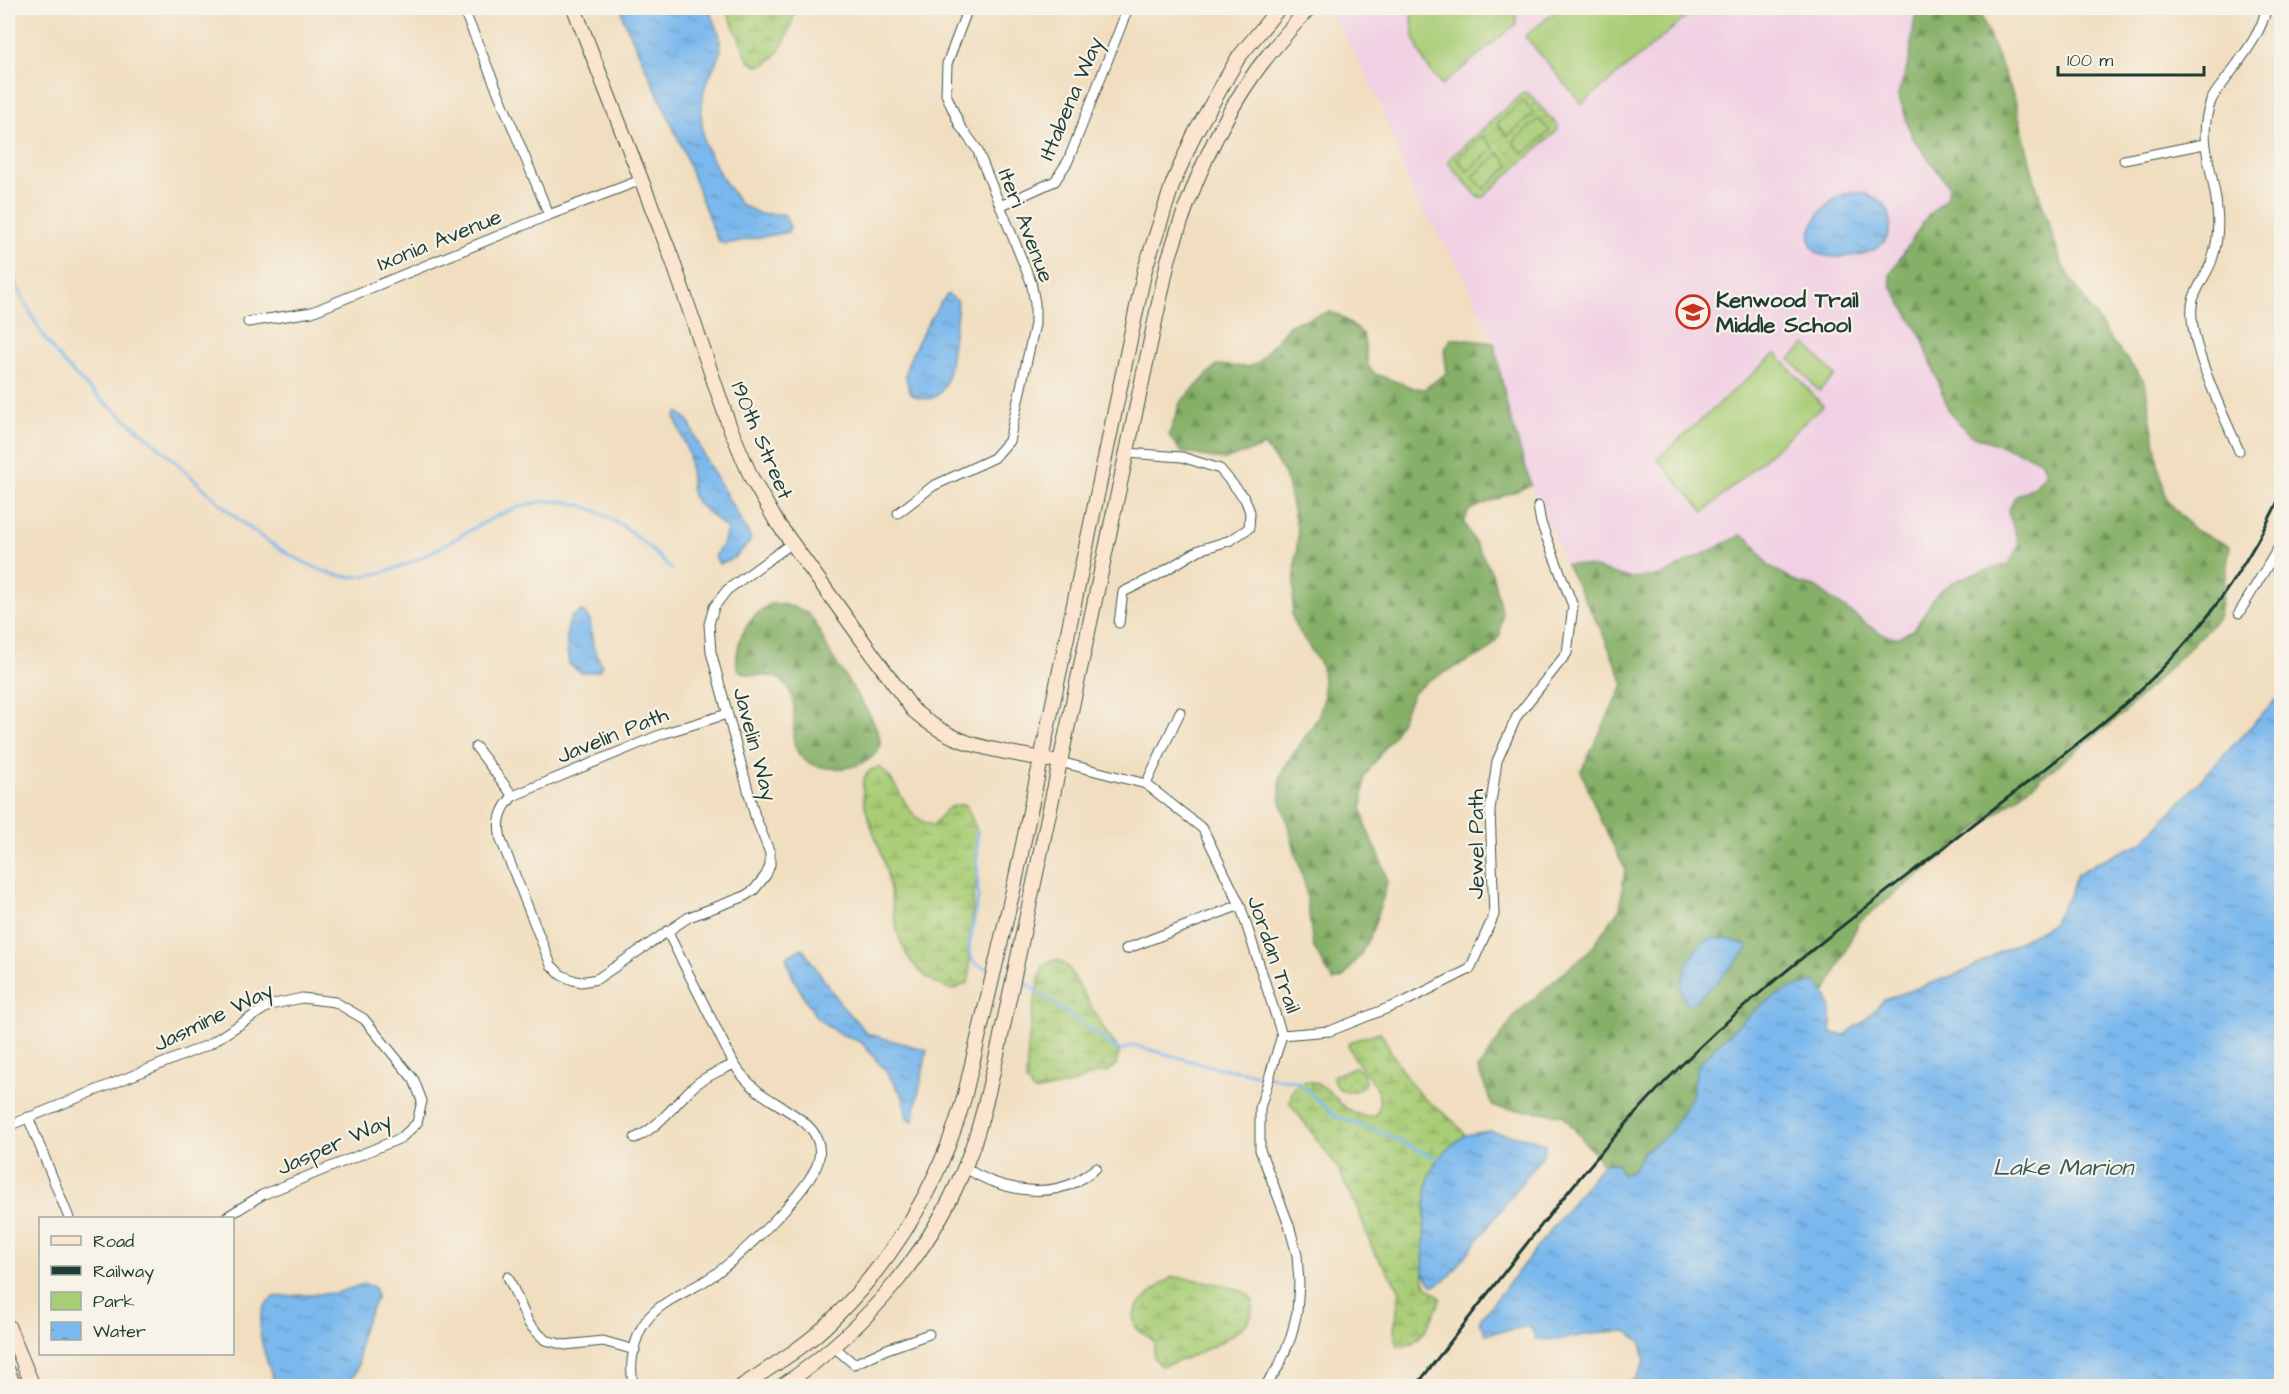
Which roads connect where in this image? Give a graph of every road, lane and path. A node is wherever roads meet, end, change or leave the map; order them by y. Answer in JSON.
{"nodes":[{"id":1,"x":463,"y":8,"type":"edge"},
{"id":2,"x":574,"y":8,"type":"edge"},
{"id":3,"x":968,"y":8,"type":"edge"},
{"id":4,"x":1128,"y":8,"type":"edge"},
{"id":5,"x":1279,"y":8,"type":"edge"},
{"id":6,"x":1309,"y":8,"type":"edge"},
{"id":7,"x":2266,"y":8,"type":"edge"},
{"id":8,"x":2204,"y":144,"type":"junction"},
{"id":9,"x":2124,"y":160,"type":"dead end"},
{"id":10,"x":641,"y":180,"type":"junction"},
{"id":11,"x":1000,"y":206,"type":"junction"},
{"id":12,"x":549,"y":215,"type":"junction"},
{"id":13,"x":248,"y":321,"type":"dead end"},
{"id":14,"x":2239,"y":451,"type":"dead end"},
{"id":15,"x":1127,"y":453,"type":"junction"},
{"id":16,"x":1538,"y":506,"type":"dead end"},
{"id":17,"x":898,"y":513,"type":"dead end"},
{"id":18,"x":2282,"y":542,"type":"edge"},
{"id":19,"x":792,"y":543,"type":"junction"},
{"id":20,"x":2239,"y":613,"type":"dead end"},
{"id":21,"x":1119,"y":623,"type":"dead end"},
{"id":22,"x":1180,"y":712,"type":"dead end"},
{"id":23,"x":727,"y":714,"type":"junction"},
{"id":24,"x":476,"y":747,"type":"dead end"},
{"id":25,"x":1040,"y":758,"type":"junction"},
{"id":26,"x":1060,"y":762,"type":"junction"},
{"id":27,"x":1146,"y":784,"type":"junction"},
{"id":28,"x":513,"y":796,"type":"junction"},
{"id":29,"x":1240,"y":905,"type":"junction"},
{"id":30,"x":667,"y":931,"type":"junction"},
{"id":31,"x":1126,"y":949,"type":"dead end"},
{"id":32,"x":1282,"y":1035,"type":"junction"},
{"id":33,"x":734,"y":1065,"type":"junction"},
{"id":34,"x":414,"y":1080,"type":"joint"},
{"id":35,"x":28,"y":1117,"type":"junction"},
{"id":36,"x":8,"y":1126,"type":"edge"},
{"id":37,"x":635,"y":1138,"type":"dead end"},
{"id":38,"x":964,"y":1167,"type":"junction"},
{"id":39,"x":1095,"y":1168,"type":"dead end"},
{"id":40,"x":69,"y":1217,"type":"edge"},
{"id":41,"x":227,"y":1217,"type":"edge"},
{"id":42,"x":508,"y":1277,"type":"dead end"},
{"id":43,"x":8,"y":1326,"type":"edge"},
{"id":44,"x":929,"y":1334,"type":"dead end"},
{"id":45,"x":8,"y":1341,"type":"edge"},
{"id":46,"x":834,"y":1347,"type":"junction"},
{"id":47,"x":635,"y":1350,"type":"junction"},
{"id":48,"x":8,"y":1371,"type":"edge"},
{"id":49,"x":14,"y":1386,"type":"edge"},
{"id":50,"x":26,"y":1386,"type":"edge"},
{"id":51,"x":33,"y":1386,"type":"edge"},
{"id":52,"x":634,"y":1386,"type":"edge"},
{"id":53,"x":742,"y":1386,"type":"edge"},
{"id":54,"x":782,"y":1386,"type":"edge"},
{"id":55,"x":1265,"y":1386,"type":"edge"}],
"edges":[{"from":1,"to":12,"type":"street"},
{"from":2,"to":10,"type":"main road","name":"190th Street"},
{"from":3,"to":11,"type":"street","name":"Iteri Avenue"},
{"from":4,"to":11,"type":"street","name":"Ittabena Way"},
{"from":5,"to":25,"type":"main road"},
{"from":6,"to":15,"type":"main road"},
{"from":7,"to":8,"type":"street"},
{"from":8,"to":9,"type":"street"},
{"from":8,"to":14,"type":"street"},
{"from":10,"to":12,"type":"street","name":"Ixonia Avenue"},
{"from":10,"to":19,"type":"main road","name":"190th Street"},
{"from":11,"to":17,"type":"street","name":"Iteri Avenue"},
{"from":12,"to":13,"type":"street","name":"Ixonia Avenue"},
{"from":15,"to":21,"type":"street"},
{"from":15,"to":26,"type":"main road"},
{"from":16,"to":32,"type":"street","name":"Jewel Path"},
{"from":18,"to":20,"type":"street"},
{"from":19,"to":23,"type":"street","name":"Javelin Way"},
{"from":19,"to":25,"type":"main road","name":"190th Street"},
{"from":22,"to":27,"type":"street"},
{"from":23,"to":28,"type":"street","name":"Javelin Path"},
{"from":23,"to":30,"type":"street","name":"Javelin Way"},
{"from":24,"to":28,"type":"street"},
{"from":25,"to":26,"type":"main road","name":"190th Street"},
{"from":25,"to":53,"type":"main road"},
{"from":26,"to":27,"type":"street","name":"Jordan Trail"},
{"from":26,"to":38,"type":"main road"},
{"from":27,"to":29,"type":"street","name":"Jordan Trail"},
{"from":28,"to":30,"type":"street","name":"Javelin Way"},
{"from":29,"to":31,"type":"street"},
{"from":29,"to":32,"type":"street","name":"Jordan Trail"},
{"from":30,"to":33,"type":"street"},
{"from":32,"to":55,"type":"street","name":"Jordan Trail"},
{"from":33,"to":37,"type":"street"},
{"from":33,"to":47,"type":"street"},
{"from":34,"to":35,"type":"street","name":"Jasmine Way"},
{"from":34,"to":41,"type":"street","name":"Jasper Way"},
{"from":35,"to":36,"type":"street","name":"Jasmine Way"},
{"from":35,"to":40,"type":"street"},
{"from":38,"to":39,"type":"street"},
{"from":38,"to":46,"type":"main road"},
{"from":42,"to":47,"type":"street"},
{"from":43,"to":51,"type":"main road"},
{"from":44,"to":46,"type":"street"},
{"from":45,"to":50,"type":"main road"},
{"from":46,"to":54,"type":"main road"},
{"from":47,"to":52,"type":"street"},
{"from":48,"to":49,"type":"main road"}]}
